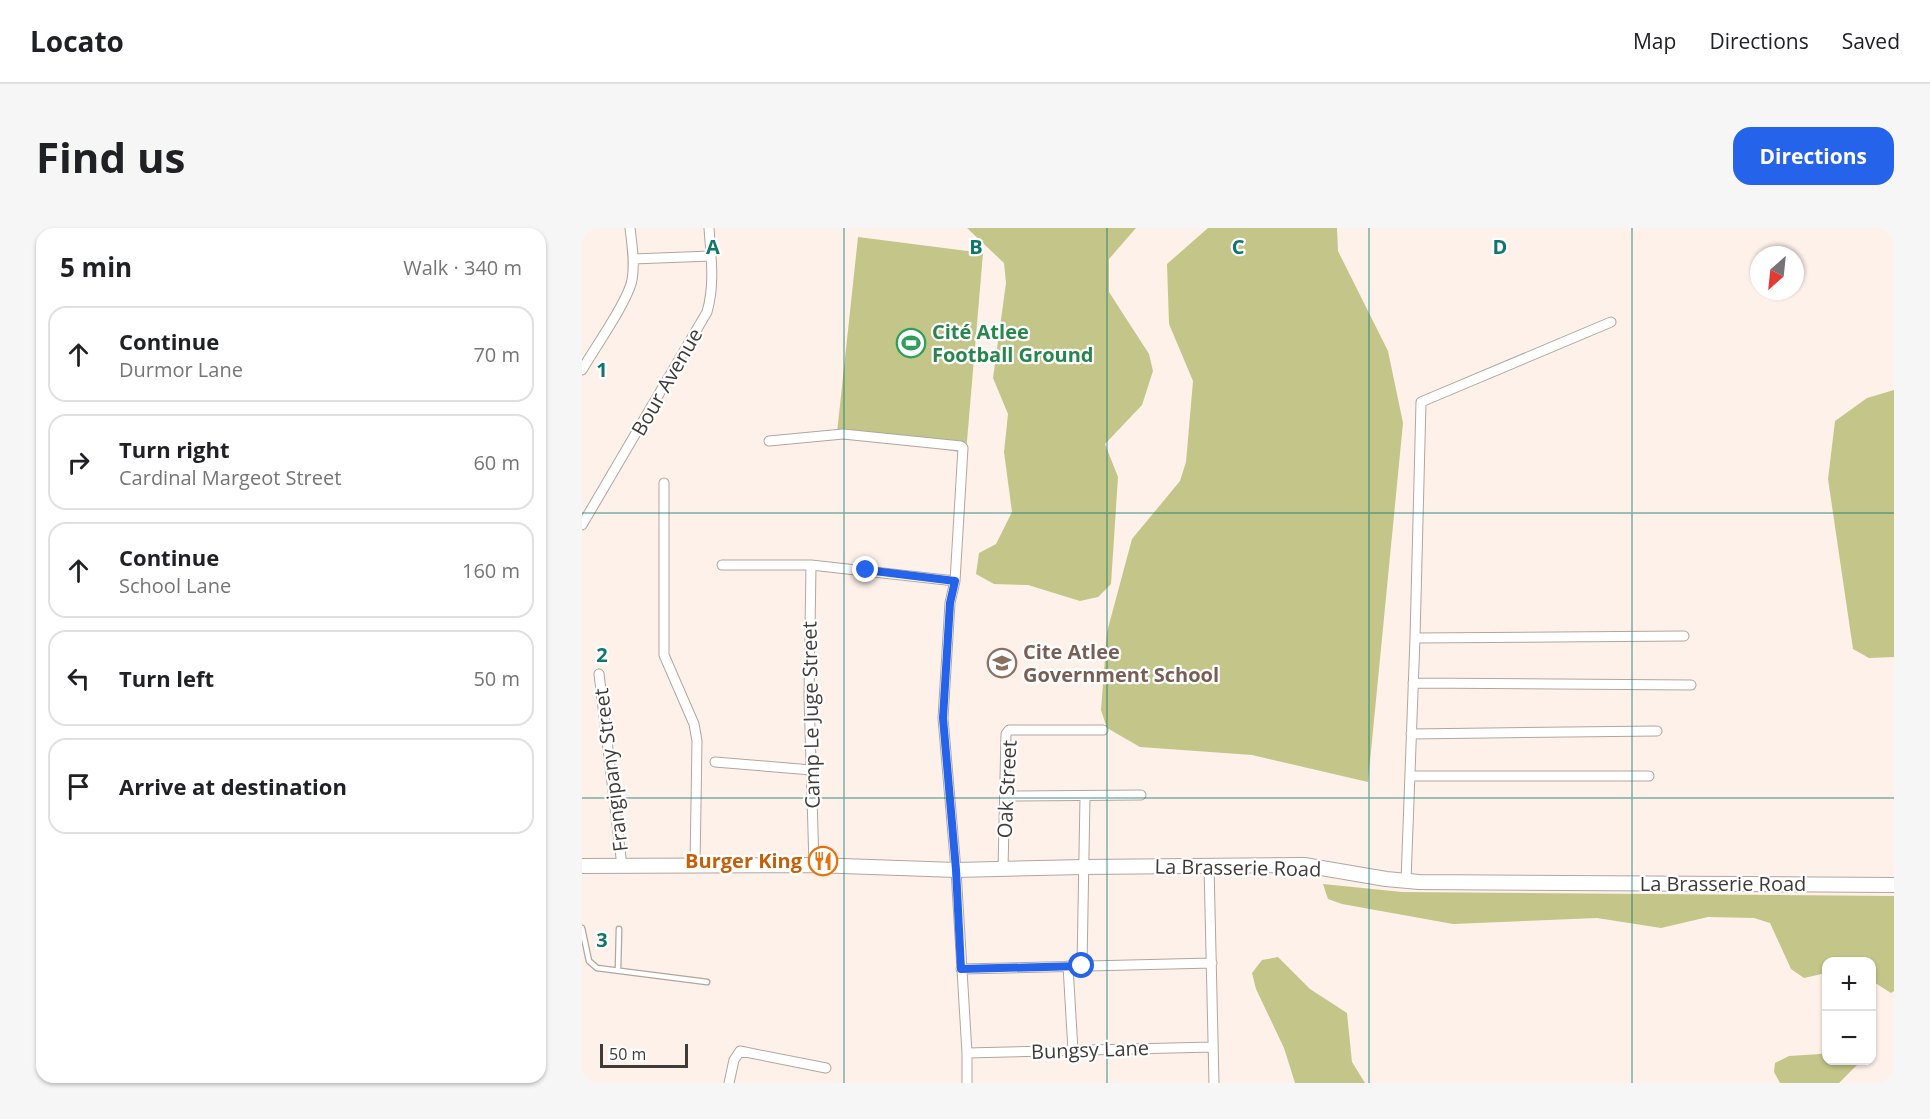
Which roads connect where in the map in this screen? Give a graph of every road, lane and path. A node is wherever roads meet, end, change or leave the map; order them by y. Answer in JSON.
{"nodes":[{"id":1,"x":630,"y":228,"type":"edge"},
{"id":2,"x":709,"y":228,"type":"edge"},
{"id":3,"x":711,"y":256,"type":"junction"},
{"id":4,"x":633,"y":259,"type":"junction"},
{"id":5,"x":1611,"y":322,"type":"dead end"},
{"id":6,"x":586,"y":354,"type":"edge"},
{"id":7,"x":582,"y":370,"type":"edge"},
{"id":8,"x":769,"y":441,"type":"dead end"},
{"id":9,"x":664,"y":483,"type":"dead end"},
{"id":10,"x":582,"y":523,"type":"edge"},
{"id":11,"x":722,"y":565,"type":"dead end"},
{"id":12,"x":811,"y":565,"type":"junction"},
{"id":13,"x":955,"y":581,"type":"junction"},
{"id":14,"x":1684,"y":636,"type":"dead end"},
{"id":15,"x":1415,"y":638,"type":"junction"},
{"id":16,"x":599,"y":675,"type":"dead end"},
{"id":17,"x":1413,"y":682,"type":"junction"},
{"id":18,"x":1691,"y":685,"type":"dead end"},
{"id":19,"x":1103,"y":730,"type":"dead end"},
{"id":20,"x":1657,"y":731,"type":"dead end"},
{"id":21,"x":1411,"y":734,"type":"junction"},
{"id":22,"x":715,"y":762,"type":"dead end"},
{"id":23,"x":812,"y":770,"type":"junction"},
{"id":24,"x":1410,"y":776,"type":"junction"},
{"id":25,"x":1648,"y":776,"type":"dead end"},
{"id":26,"x":1141,"y":795,"type":"dead end"},
{"id":27,"x":1006,"y":796,"type":"junction"},
{"id":28,"x":1085,"y":797,"type":"junction"},
{"id":29,"x":814,"y":865,"type":"junction"},
{"id":30,"x":582,"y":866,"type":"edge"},
{"id":31,"x":622,"y":866,"type":"junction"},
{"id":32,"x":695,"y":866,"type":"junction"},
{"id":33,"x":1209,"y":866,"type":"junction"},
{"id":34,"x":1083,"y":867,"type":"junction"},
{"id":35,"x":1004,"y":869,"type":"junction"},
{"id":36,"x":956,"y":870,"type":"junction"},
{"id":37,"x":1406,"y":881,"type":"junction"},
{"id":38,"x":1894,"y":885,"type":"edge"},
{"id":39,"x":582,"y":928,"type":"edge"},
{"id":40,"x":619,"y":929,"type":"dead end"},
{"id":41,"x":1212,"y":963,"type":"junction"},
{"id":42,"x":1068,"y":966,"type":"junction"},
{"id":43,"x":1082,"y":966,"type":"junction"},
{"id":44,"x":961,"y":969,"type":"junction"},
{"id":45,"x":618,"y":970,"type":"junction"},
{"id":46,"x":707,"y":982,"type":"dead end"},
{"id":47,"x":1213,"y":1047,"type":"junction"},
{"id":48,"x":1073,"y":1051,"type":"junction"},
{"id":49,"x":967,"y":1053,"type":"junction"},
{"id":50,"x":826,"y":1068,"type":"dead end"},
{"id":51,"x":729,"y":1083,"type":"edge"},
{"id":52,"x":967,"y":1083,"type":"edge"},
{"id":53,"x":1214,"y":1083,"type":"edge"}],
"edges":[{"from":1,"to":4,"type":"street"},
{"from":2,"to":3,"type":"street","name":"Bour Avenue"},
{"from":3,"to":4,"type":"street"},
{"from":3,"to":10,"type":"street","name":"Bour Avenue"},
{"from":4,"to":6,"type":"street"},
{"from":5,"to":15,"type":"street"},
{"from":6,"to":7,"type":"street"},
{"from":8,"to":13,"type":"street"},
{"from":9,"to":32,"type":"street"},
{"from":11,"to":12,"type":"street"},
{"from":12,"to":13,"type":"street"},
{"from":12,"to":23,"type":"street","name":"Camp Le Juge Street"},
{"from":13,"to":36,"type":"street"},
{"from":14,"to":15,"type":"street"},
{"from":15,"to":17,"type":"street"},
{"from":16,"to":31,"type":"street","name":"Frangipany Street"},
{"from":17,"to":18,"type":"street"},
{"from":17,"to":21,"type":"street"},
{"from":19,"to":27,"type":"street","name":"Oak Street"},
{"from":20,"to":21,"type":"street"},
{"from":21,"to":24,"type":"street"},
{"from":22,"to":23,"type":"street"},
{"from":23,"to":29,"type":"street","name":"Camp Le Juge Street"},
{"from":24,"to":25,"type":"street"},
{"from":24,"to":37,"type":"street"},
{"from":26,"to":28,"type":"street"},
{"from":27,"to":28,"type":"street"},
{"from":27,"to":35,"type":"street","name":"Oak Street"},
{"from":28,"to":34,"type":"street"},
{"from":29,"to":32,"type":"main road","name":"La Brasserie Road"},
{"from":29,"to":36,"type":"main road","name":"La Brasserie Road"},
{"from":30,"to":31,"type":"main road","name":"La Brasserie Road"},
{"from":31,"to":32,"type":"main road","name":"La Brasserie Road"},
{"from":33,"to":34,"type":"main road","name":"La Brasserie Road"},
{"from":33,"to":37,"type":"main road","name":"La Brasserie Road"},
{"from":33,"to":41,"type":"street"},
{"from":34,"to":35,"type":"main road","name":"La Brasserie Road"},
{"from":34,"to":43,"type":"street"},
{"from":35,"to":36,"type":"main road","name":"La Brasserie Road"},
{"from":36,"to":44,"type":"street"},
{"from":37,"to":38,"type":"main road","name":"La Brasserie Road"},
{"from":39,"to":45,"type":"lane"},
{"from":40,"to":45,"type":"lane"},
{"from":41,"to":43,"type":"street"},
{"from":41,"to":47,"type":"street"},
{"from":42,"to":43,"type":"street"},
{"from":42,"to":44,"type":"street"},
{"from":42,"to":48,"type":"street"},
{"from":44,"to":49,"type":"street"},
{"from":45,"to":46,"type":"lane"},
{"from":47,"to":48,"type":"street","name":"Bungsy Lane"},
{"from":47,"to":53,"type":"street"},
{"from":48,"to":49,"type":"street","name":"Bungsy Lane"},
{"from":49,"to":52,"type":"street"},
{"from":50,"to":51,"type":"street"}]}
